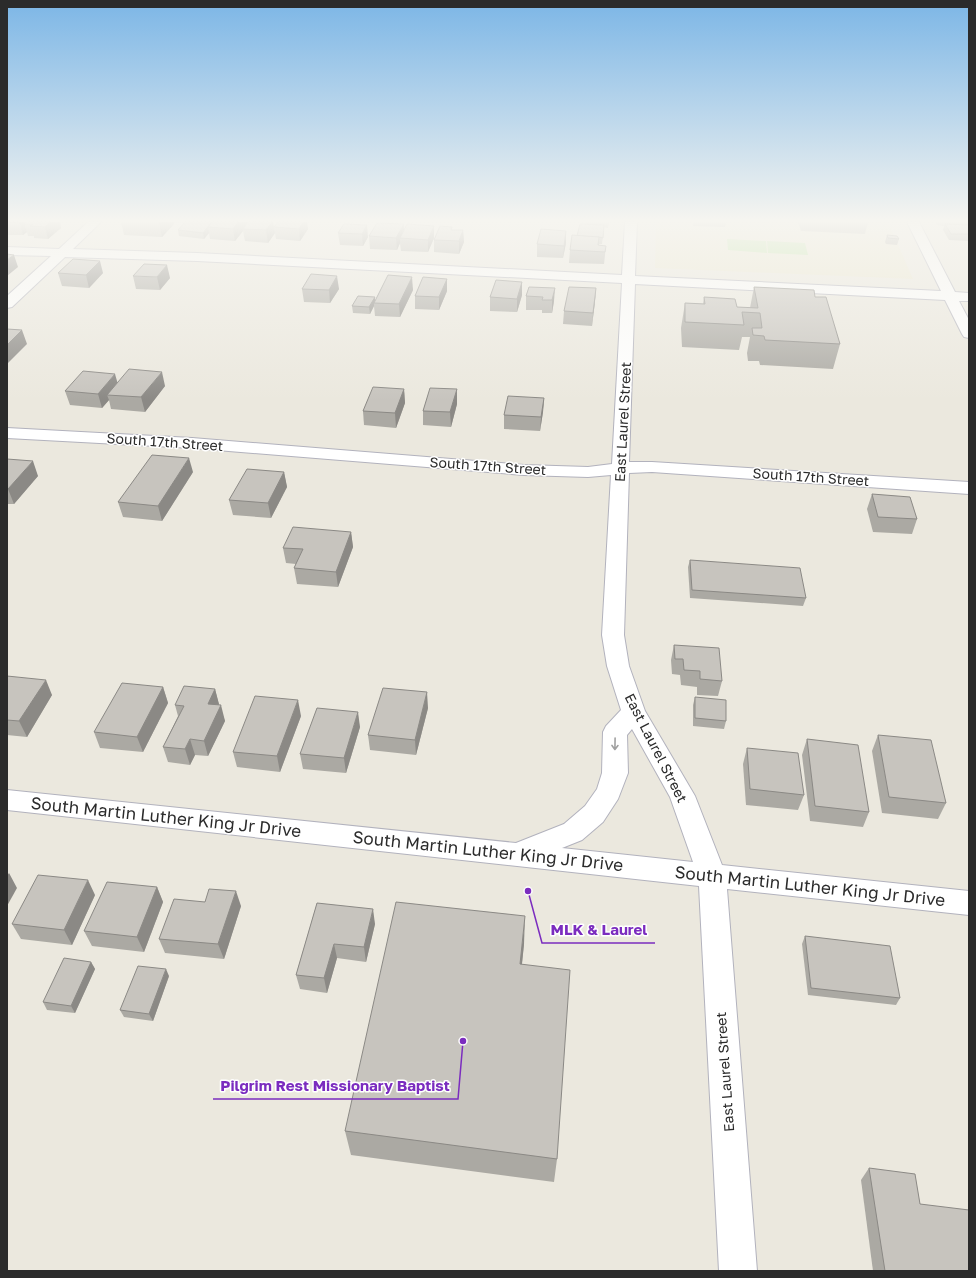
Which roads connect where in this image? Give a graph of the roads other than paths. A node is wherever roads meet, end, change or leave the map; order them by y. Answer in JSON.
{"nodes":[{"id":1,"x":32,"y":282,"type":"edge"},
{"id":2,"x":629,"y":282,"type":"edge"},
{"id":3,"x":662,"y":282,"type":"edge"},
{"id":4,"x":943,"y":282,"type":"edge"},
{"id":5,"x":950,"y":296,"type":"junction"},
{"id":6,"x":969,"y":297,"type":"edge"},
{"id":7,"x":7,"y":304,"type":"edge"},
{"id":8,"x":969,"y":334,"type":"edge"},
{"id":9,"x":7,"y":433,"type":"edge"},
{"id":10,"x":620,"y":468,"type":"junction"},
{"id":11,"x":969,"y":488,"type":"edge"},
{"id":12,"x":634,"y":712,"type":"junction"},
{"id":13,"x":7,"y":800,"type":"edge"},
{"id":14,"x":518,"y":854,"type":"junction"},
{"id":15,"x":712,"y":875,"type":"junction"},
{"id":16,"x":969,"y":903,"type":"edge"},
{"id":17,"x":738,"y":1271,"type":"edge"}],
"edges":[{"from":1,"to":7,"type":"street"},
{"from":2,"to":10,"type":"street","name":"East Laurel Street"},
{"from":3,"to":5,"type":"street"},
{"from":4,"to":5,"type":"street"},
{"from":5,"to":6,"type":"street"},
{"from":5,"to":8,"type":"street"},
{"from":9,"to":10,"type":"street","name":"South 17th Street"},
{"from":10,"to":11,"type":"street","name":"South 17th Street"},
{"from":10,"to":12,"type":"street","name":"East Laurel Street"},
{"from":12,"to":14,"type":"street","one_way":true},
{"from":12,"to":15,"type":"street","name":"East Laurel Street"},
{"from":13,"to":14,"type":"street","name":"South Martin Luther King Jr Drive"},
{"from":14,"to":15,"type":"street","name":"South Martin Luther King Jr Drive"},
{"from":15,"to":16,"type":"street","name":"South Martin Luther King Jr Drive"},
{"from":15,"to":17,"type":"street","name":"East Laurel Street"}]}
